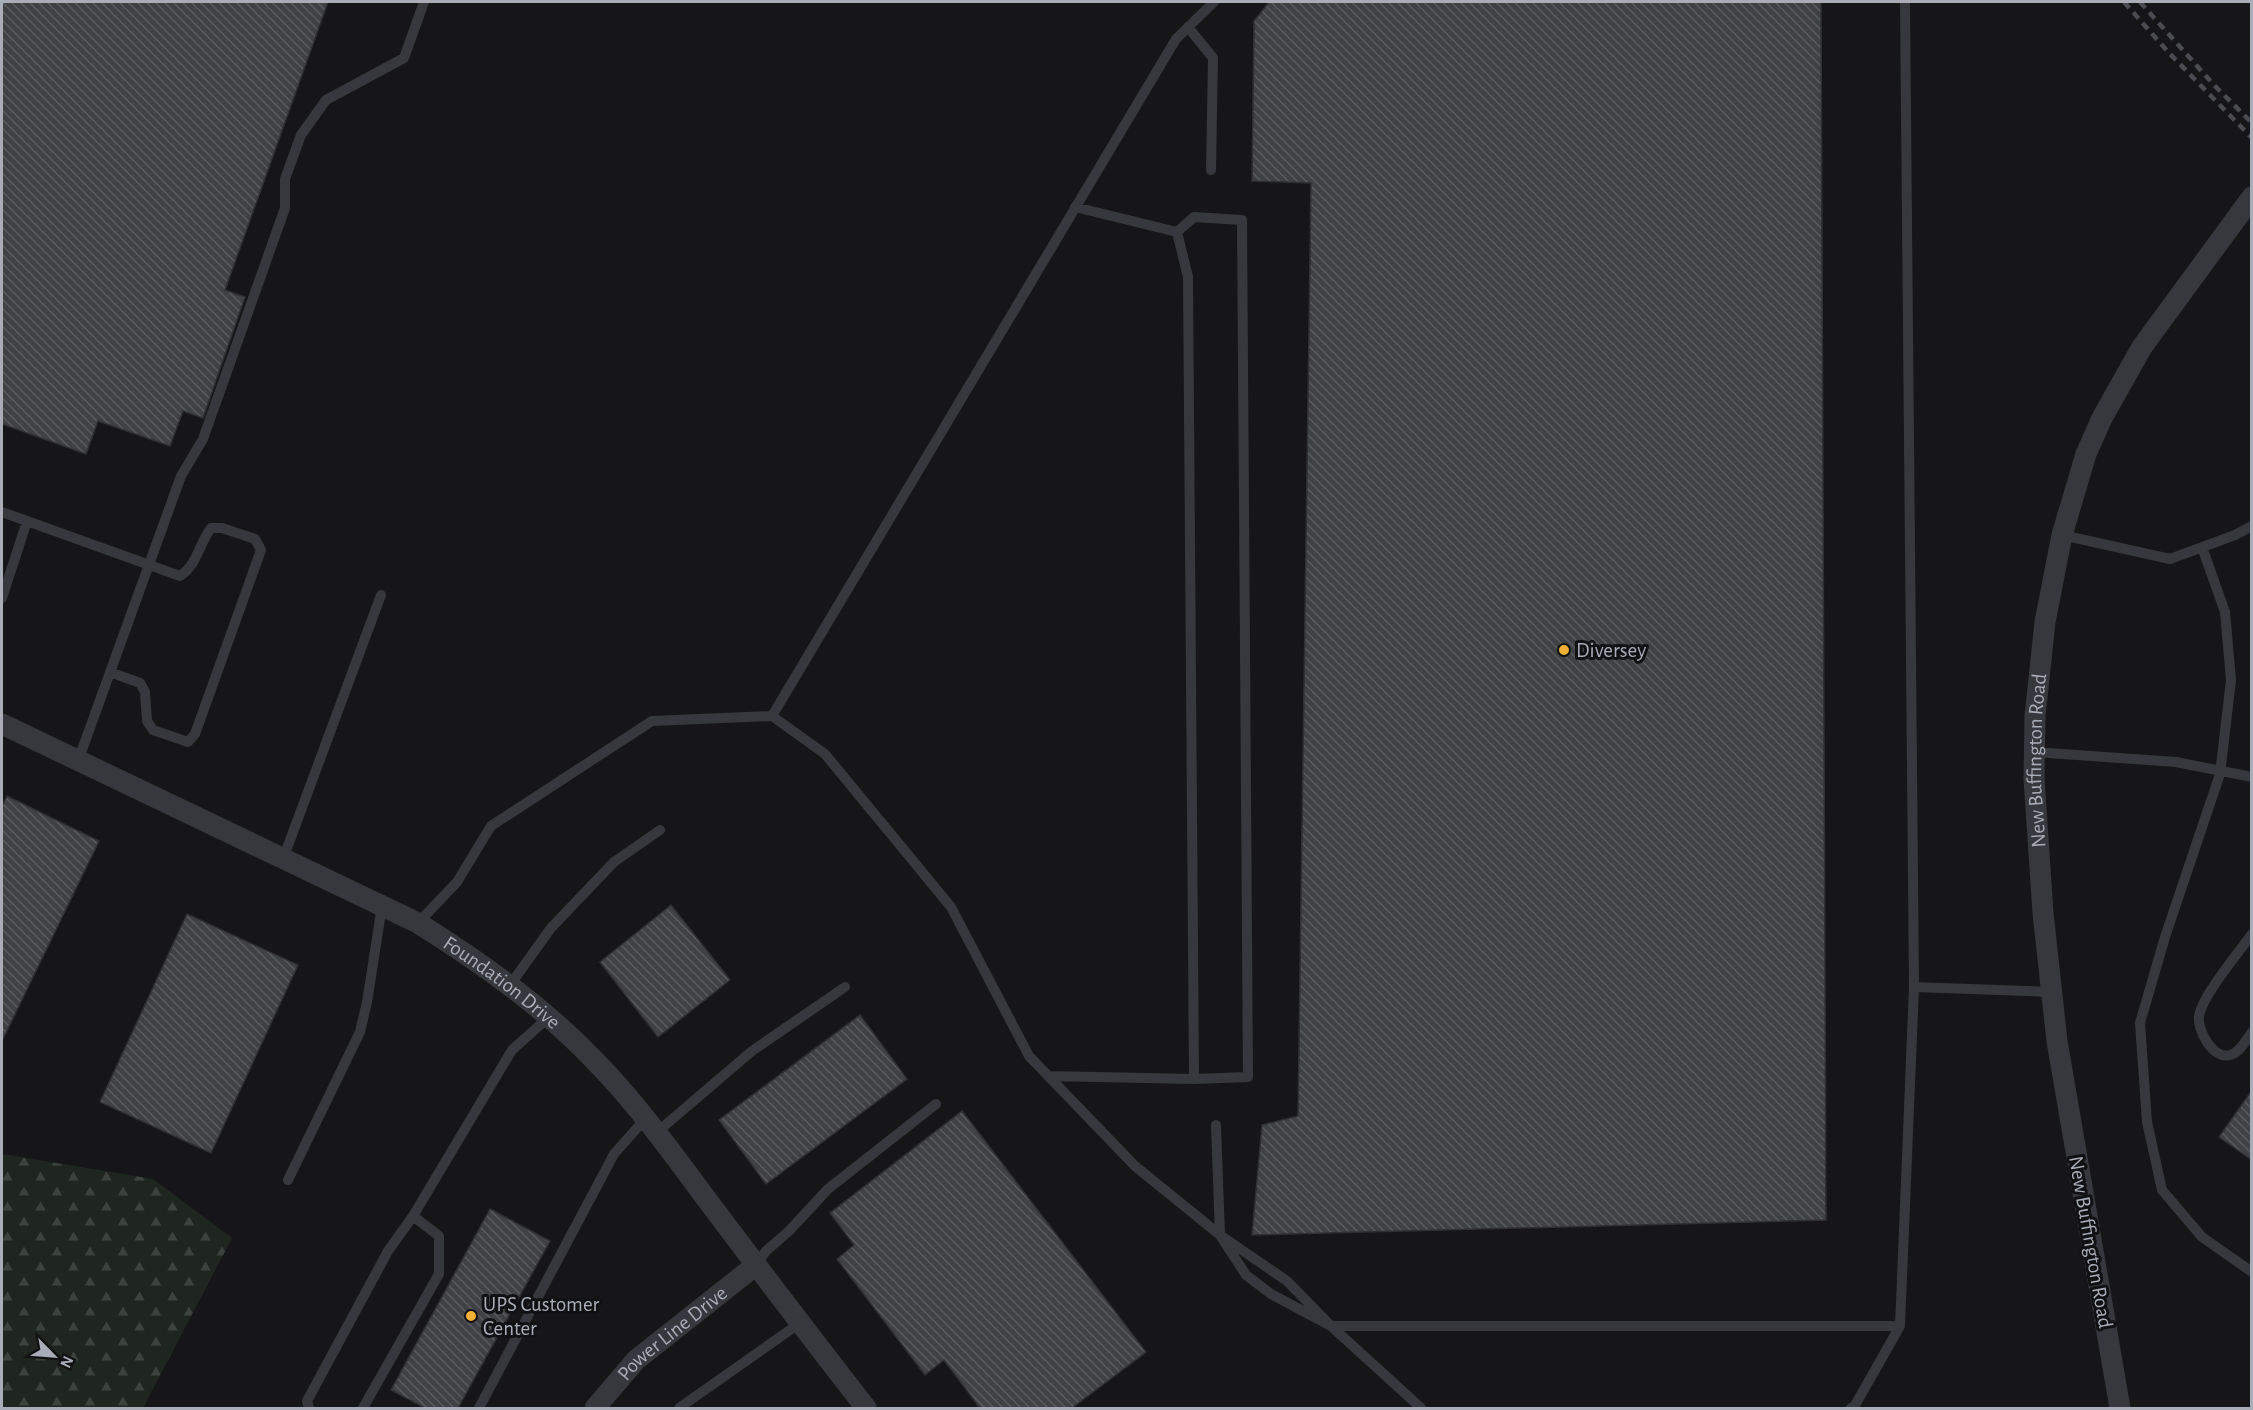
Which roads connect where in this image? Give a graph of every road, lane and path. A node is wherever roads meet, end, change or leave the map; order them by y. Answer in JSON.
{"nodes":[{"id":1,"x":424,"y":2,"type":"edge"},
{"id":2,"x":1214,"y":2,"type":"edge"},
{"id":3,"x":1905,"y":2,"type":"edge"},
{"id":4,"x":1188,"y":27,"type":"junction"},
{"id":5,"x":1211,"y":170,"type":"dead end"},
{"id":6,"x":2252,"y":197,"type":"edge"},
{"id":7,"x":1076,"y":207,"type":"junction"},
{"id":8,"x":1177,"y":232,"type":"junction"},
{"id":9,"x":2,"y":512,"type":"edge"},
{"id":10,"x":27,"y":521,"type":"junction"},
{"id":11,"x":2252,"y":526,"type":"edge"},
{"id":12,"x":2062,"y":535,"type":"junction"},
{"id":13,"x":2202,"y":548,"type":"junction"},
{"id":14,"x":148,"y":566,"type":"junction"},
{"id":15,"x":381,"y":595,"type":"dead end"},
{"id":16,"x":2,"y":598,"type":"edge"},
{"id":17,"x":110,"y":672,"type":"junction"},
{"id":18,"x":772,"y":716,"type":"junction"},
{"id":19,"x":2,"y":724,"type":"edge"},
{"id":20,"x":2034,"y":752,"type":"junction"},
{"id":21,"x":78,"y":761,"type":"junction"},
{"id":22,"x":2220,"y":770,"type":"junction"},
{"id":23,"x":2252,"y":777,"type":"edge"},
{"id":24,"x":660,"y":830,"type":"dead end"},
{"id":25,"x":284,"y":859,"type":"junction"},
{"id":26,"x":382,"y":906,"type":"junction"},
{"id":27,"x":418,"y":923,"type":"junction"},
{"id":28,"x":2252,"y":934,"type":"edge"},
{"id":29,"x":510,"y":985,"type":"junction"},
{"id":30,"x":845,"y":987,"type":"dead end"},
{"id":31,"x":1914,"y":987,"type":"junction"},
{"id":32,"x":2052,"y":992,"type":"junction"},
{"id":33,"x":549,"y":1017,"type":"junction"},
{"id":34,"x":2252,"y":1032,"type":"edge"},
{"id":35,"x":1048,"y":1076,"type":"junction"},
{"id":36,"x":1194,"y":1078,"type":"junction"},
{"id":37,"x":936,"y":1104,"type":"dead end"},
{"id":38,"x":1216,"y":1125,"type":"dead end"},
{"id":39,"x":651,"y":1126,"type":"junction"},
{"id":40,"x":288,"y":1180,"type":"dead end"},
{"id":41,"x":413,"y":1216,"type":"junction"},
{"id":42,"x":1220,"y":1235,"type":"junction"},
{"id":43,"x":756,"y":1264,"type":"junction"},
{"id":44,"x":2252,"y":1272,"type":"edge"},
{"id":45,"x":800,"y":1323,"type":"junction"},
{"id":46,"x":1331,"y":1326,"type":"junction"},
{"id":47,"x":1899,"y":1326,"type":"junction"},
{"id":48,"x":309,"y":1408,"type":"edge"},
{"id":49,"x":363,"y":1408,"type":"edge"},
{"id":50,"x":479,"y":1408,"type":"edge"},
{"id":51,"x":595,"y":1408,"type":"edge"},
{"id":52,"x":679,"y":1408,"type":"edge"},
{"id":53,"x":866,"y":1408,"type":"edge"},
{"id":54,"x":1421,"y":1408,"type":"edge"},
{"id":55,"x":1851,"y":1408,"type":"edge"},
{"id":56,"x":2120,"y":1408,"type":"edge"}],
"edges":[{"from":1,"to":14,"type":"lane"},
{"from":2,"to":4,"type":"lane"},
{"from":3,"to":31,"type":"lane"},
{"from":4,"to":5,"type":"lane"},
{"from":4,"to":7,"type":"lane"},
{"from":6,"to":12,"type":"street","name":"New Buffington Road"},
{"from":7,"to":8,"type":"lane"},
{"from":7,"to":18,"type":"lane"},
{"from":8,"to":36,"type":"lane"},
{"from":8,"to":36,"type":"lane"},
{"from":9,"to":10,"type":"lane"},
{"from":10,"to":14,"type":"lane"},
{"from":10,"to":16,"type":"lane"},
{"from":11,"to":13,"type":"lane"},
{"from":12,"to":13,"type":"lane"},
{"from":12,"to":20,"type":"street","name":"New Buffington Road"},
{"from":13,"to":22,"type":"lane"},
{"from":14,"to":17,"type":"lane"},
{"from":14,"to":17,"type":"lane"},
{"from":15,"to":25,"type":"lane"},
{"from":17,"to":21,"type":"lane"},
{"from":18,"to":27,"type":"lane"},
{"from":18,"to":35,"type":"lane"},
{"from":19,"to":21,"type":"street","name":"Foundation Drive"},
{"from":20,"to":22,"type":"lane"},
{"from":20,"to":32,"type":"street","name":"New Buffington Road"},
{"from":21,"to":25,"type":"street","name":"Foundation Drive"},
{"from":22,"to":23,"type":"lane"},
{"from":22,"to":44,"type":"lane"},
{"from":24,"to":29,"type":"lane"},
{"from":25,"to":26,"type":"street","name":"Foundation Drive"},
{"from":26,"to":27,"type":"street","name":"Foundation Drive"},
{"from":26,"to":40,"type":"lane"},
{"from":27,"to":29,"type":"street","name":"Foundation Drive"},
{"from":28,"to":34,"type":"lane"},
{"from":29,"to":33,"type":"street","name":"Foundation Drive"},
{"from":30,"to":39,"type":"lane"},
{"from":31,"to":32,"type":"lane"},
{"from":31,"to":47,"type":"lane"},
{"from":32,"to":56,"type":"street","name":"New Buffington Road"},
{"from":33,"to":39,"type":"street","name":"Foundation Drive"},
{"from":33,"to":41,"type":"lane"},
{"from":35,"to":36,"type":"lane"},
{"from":35,"to":42,"type":"lane"},
{"from":37,"to":43,"type":"lane"},
{"from":38,"to":42,"type":"lane"},
{"from":39,"to":43,"type":"street","name":"Foundation Drive"},
{"from":39,"to":50,"type":"lane"},
{"from":41,"to":48,"type":"lane"},
{"from":41,"to":49,"type":"lane"},
{"from":42,"to":46,"type":"lane"},
{"from":42,"to":46,"type":"lane"},
{"from":43,"to":45,"type":"street","name":"Foundation Drive"},
{"from":43,"to":51,"type":"street","name":"Power Line Drive"},
{"from":45,"to":52,"type":"lane"},
{"from":45,"to":53,"type":"street","name":"Foundation Drive"},
{"from":46,"to":47,"type":"lane"},
{"from":46,"to":54,"type":"lane"},
{"from":47,"to":55,"type":"lane"}]}
